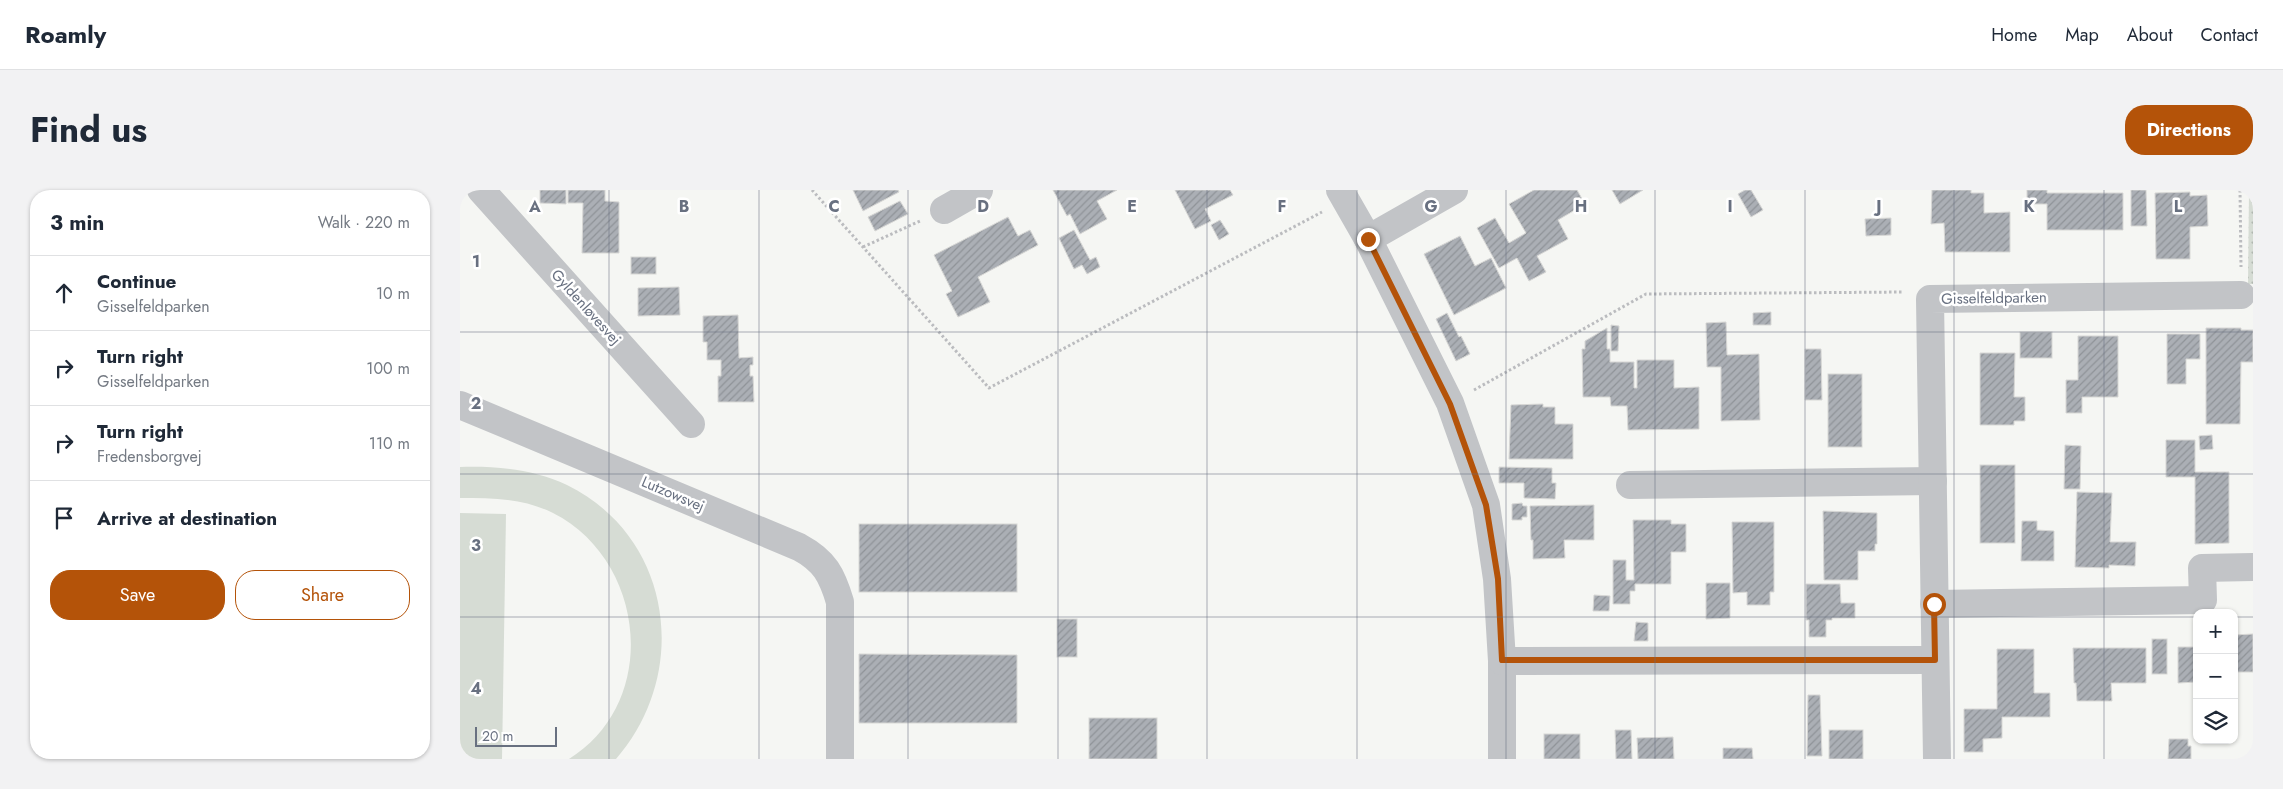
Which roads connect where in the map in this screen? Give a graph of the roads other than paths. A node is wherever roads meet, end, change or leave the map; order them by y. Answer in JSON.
{"nodes":[{"id":1,"x":481,"y":190,"type":"edge"},
{"id":2,"x":979,"y":190,"type":"edge"},
{"id":3,"x":1454,"y":190,"type":"edge"},
{"id":4,"x":1343,"y":195,"type":"edge"},
{"id":5,"x":944,"y":210,"type":"road end"},
{"id":6,"x":1368,"y":239,"type":"junction"},
{"id":7,"x":2241,"y":295,"type":"road end"},
{"id":8,"x":460,"y":405,"type":"edge"},
{"id":9,"x":691,"y":424,"type":"dead end"},
{"id":10,"x":1933,"y":482,"type":"junction"},
{"id":11,"x":1630,"y":486,"type":"dead end"},
{"id":12,"x":2253,"y":567,"type":"edge"},
{"id":13,"x":1934,"y":604,"type":"junction"},
{"id":14,"x":1502,"y":660,"type":"junction"},
{"id":15,"x":1935,"y":660,"type":"junction"},
{"id":16,"x":840,"y":759,"type":"edge"},
{"id":17,"x":1502,"y":759,"type":"edge"},
{"id":18,"x":1937,"y":759,"type":"edge"}],
"edges":[{"from":1,"to":9,"type":"street","name":"Gyldenløvesvej"},
{"from":2,"to":5,"type":"street"},
{"from":3,"to":6,"type":"street"},
{"from":4,"to":6,"type":"street"},
{"from":6,"to":14,"type":"street"},
{"from":7,"to":10,"type":"street","name":"Gisselfeldparken"},
{"from":8,"to":16,"type":"street","name":"Lutzowsvej"},
{"from":10,"to":11,"type":"street"},
{"from":10,"to":13,"type":"street","name":"Gisselfeldparken"},
{"from":12,"to":13,"type":"street"},
{"from":13,"to":15,"type":"street","name":"Gisselfeldparken"},
{"from":14,"to":15,"type":"street"},
{"from":14,"to":17,"type":"street"},
{"from":15,"to":18,"type":"street","name":"Gisselfeldparken"}]}
